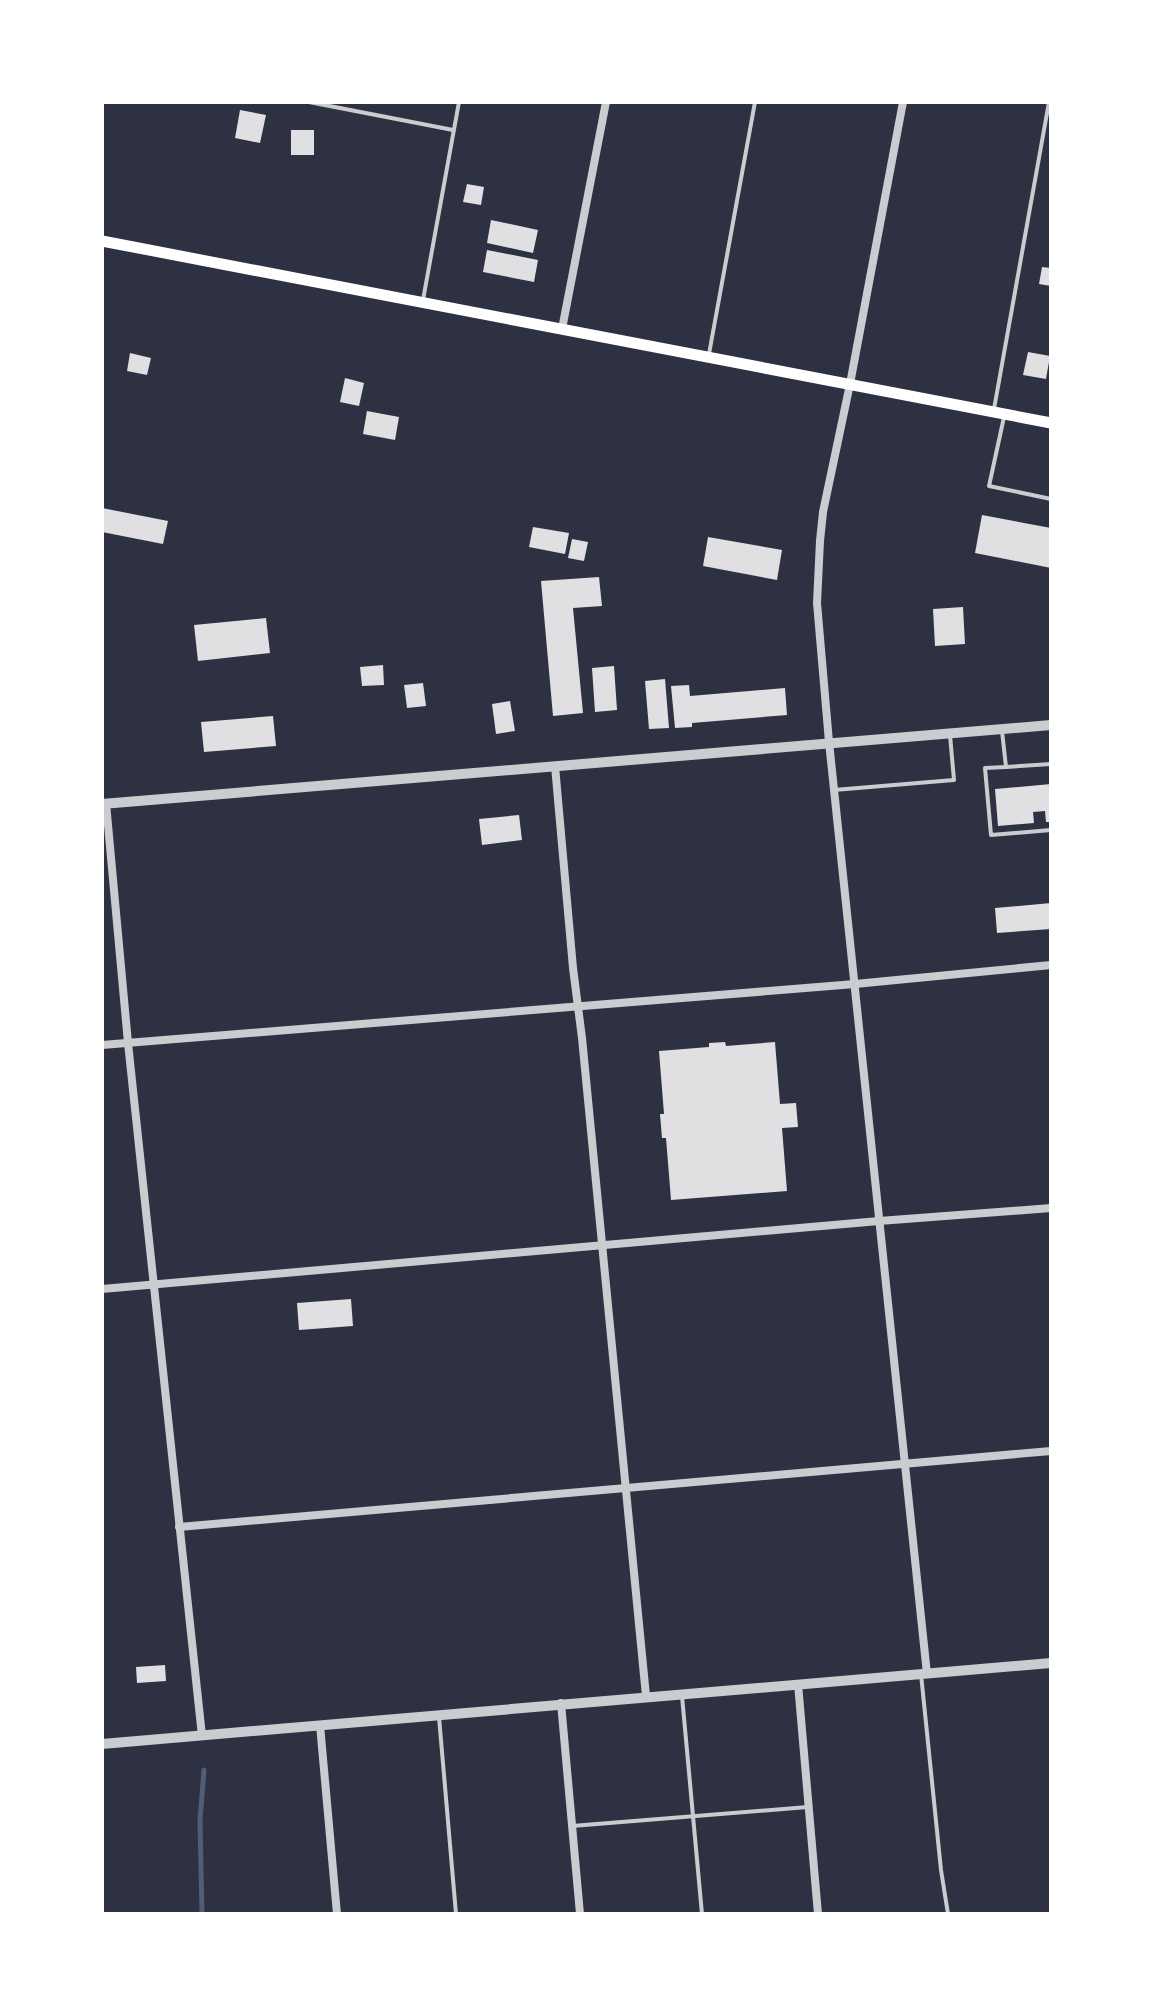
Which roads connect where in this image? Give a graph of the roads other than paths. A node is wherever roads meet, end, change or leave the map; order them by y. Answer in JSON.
{"nodes":[{"id":1,"x":309,"y":102,"type":"edge"},
{"id":2,"x":459,"y":102,"type":"edge"},
{"id":3,"x":606,"y":102,"type":"edge"},
{"id":4,"x":755,"y":102,"type":"edge"},
{"id":5,"x":903,"y":102,"type":"edge"},
{"id":6,"x":1049,"y":102,"type":"edge"},
{"id":7,"x":453,"y":130,"type":"junction"},
{"id":8,"x":102,"y":241,"type":"edge"},
{"id":9,"x":422,"y":302,"type":"junction"},
{"id":10,"x":562,"y":329,"type":"junction"},
{"id":11,"x":708,"y":357,"type":"junction"},
{"id":12,"x":850,"y":384,"type":"junction"},
{"id":13,"x":999,"y":412,"type":"junction"},
{"id":14,"x":1051,"y":423,"type":"edge"},
{"id":15,"x":1051,"y":499,"type":"edge"},
{"id":16,"x":1051,"y":725,"type":"edge"},
{"id":17,"x":1002,"y":729,"type":"junction"},
{"id":18,"x":950,"y":733,"type":"junction"},
{"id":19,"x":829,"y":742,"type":"junction"},
{"id":20,"x":1051,"y":764,"type":"edge"},
{"id":21,"x":555,"y":766,"type":"junction"},
{"id":22,"x":1006,"y":767,"type":"junction"},
{"id":23,"x":834,"y":790,"type":"junction"},
{"id":24,"x":104,"y":804,"type":"edge"},
{"id":25,"x":1051,"y":830,"type":"edge"},
{"id":26,"x":1051,"y":965,"type":"edge"},
{"id":27,"x":855,"y":984,"type":"junction"},
{"id":28,"x":578,"y":1006,"type":"junction"},
{"id":29,"x":128,"y":1043,"type":"junction"},
{"id":30,"x":102,"y":1045,"type":"edge"},
{"id":31,"x":1051,"y":1208,"type":"edge"},
{"id":32,"x":879,"y":1221,"type":"junction"},
{"id":33,"x":601,"y":1245,"type":"junction"},
{"id":34,"x":153,"y":1284,"type":"junction"},
{"id":35,"x":102,"y":1289,"type":"edge"},
{"id":36,"x":1051,"y":1451,"type":"edge"},
{"id":37,"x":905,"y":1464,"type":"junction"},
{"id":38,"x":625,"y":1488,"type":"junction"},
{"id":39,"x":179,"y":1527,"type":"junction"},
{"id":40,"x":1051,"y":1663,"type":"edge"},
{"id":41,"x":924,"y":1674,"type":"junction"},
{"id":42,"x":798,"y":1684,"type":"junction"},
{"id":43,"x":682,"y":1693,"type":"junction"},
{"id":44,"x":646,"y":1696,"type":"junction"},
{"id":45,"x":561,"y":1703,"type":"junction"},
{"id":46,"x":438,"y":1714,"type":"junction"},
{"id":47,"x":320,"y":1725,"type":"junction"},
{"id":48,"x":202,"y":1736,"type":"junction"},
{"id":49,"x":102,"y":1744,"type":"edge"},
{"id":50,"x":808,"y":1807,"type":"junction"},
{"id":51,"x":693,"y":1816,"type":"junction"},
{"id":52,"x":572,"y":1826,"type":"junction"},
{"id":53,"x":337,"y":1914,"type":"edge"},
{"id":54,"x":456,"y":1914,"type":"edge"},
{"id":55,"x":580,"y":1914,"type":"edge"},
{"id":56,"x":702,"y":1914,"type":"edge"},
{"id":57,"x":818,"y":1914,"type":"edge"},
{"id":58,"x":948,"y":1914,"type":"edge"}],
"edges":[{"from":1,"to":7,"type":"lane"},
{"from":2,"to":7,"type":"lane"},
{"from":3,"to":10,"type":"street"},
{"from":4,"to":11,"type":"lane"},
{"from":5,"to":12,"type":"street"},
{"from":6,"to":13,"type":"lane"},
{"from":7,"to":9,"type":"lane"},
{"from":8,"to":9,"type":"main road"},
{"from":9,"to":10,"type":"main road"},
{"from":10,"to":11,"type":"main road"},
{"from":11,"to":12,"type":"main road"},
{"from":12,"to":13,"type":"main road"},
{"from":12,"to":19,"type":"street"},
{"from":13,"to":14,"type":"main road"},
{"from":13,"to":15,"type":"lane"},
{"from":16,"to":17,"type":"street"},
{"from":17,"to":18,"type":"street"},
{"from":17,"to":22,"type":"lane"},
{"from":18,"to":19,"type":"street"},
{"from":18,"to":23,"type":"lane"},
{"from":19,"to":21,"type":"street"},
{"from":19,"to":23,"type":"street"},
{"from":20,"to":22,"type":"lane"},
{"from":21,"to":24,"type":"street"},
{"from":21,"to":28,"type":"street"},
{"from":22,"to":25,"type":"lane"},
{"from":23,"to":27,"type":"street"},
{"from":24,"to":29,"type":"street"},
{"from":26,"to":27,"type":"street"},
{"from":27,"to":28,"type":"street"},
{"from":27,"to":32,"type":"street"},
{"from":28,"to":29,"type":"street"},
{"from":28,"to":33,"type":"street"},
{"from":29,"to":30,"type":"street"},
{"from":29,"to":34,"type":"street"},
{"from":31,"to":32,"type":"street"},
{"from":32,"to":33,"type":"street"},
{"from":32,"to":37,"type":"street"},
{"from":33,"to":34,"type":"street"},
{"from":33,"to":38,"type":"street"},
{"from":34,"to":35,"type":"street"},
{"from":34,"to":39,"type":"street"},
{"from":36,"to":37,"type":"street"},
{"from":37,"to":38,"type":"street"},
{"from":37,"to":41,"type":"street"},
{"from":38,"to":39,"type":"street"},
{"from":38,"to":44,"type":"street"},
{"from":39,"to":48,"type":"street"},
{"from":40,"to":41,"type":"street"},
{"from":41,"to":42,"type":"street"},
{"from":41,"to":58,"type":"lane"},
{"from":42,"to":43,"type":"street"},
{"from":42,"to":50,"type":"street"},
{"from":43,"to":44,"type":"street"},
{"from":43,"to":51,"type":"lane"},
{"from":44,"to":45,"type":"street"},
{"from":45,"to":46,"type":"street"},
{"from":45,"to":52,"type":"street"},
{"from":46,"to":47,"type":"street"},
{"from":46,"to":54,"type":"lane"},
{"from":47,"to":48,"type":"street"},
{"from":47,"to":53,"type":"street"},
{"from":48,"to":49,"type":"street"},
{"from":50,"to":51,"type":"lane"},
{"from":50,"to":57,"type":"street"},
{"from":51,"to":52,"type":"lane"},
{"from":51,"to":56,"type":"lane"},
{"from":52,"to":55,"type":"street"}]}
